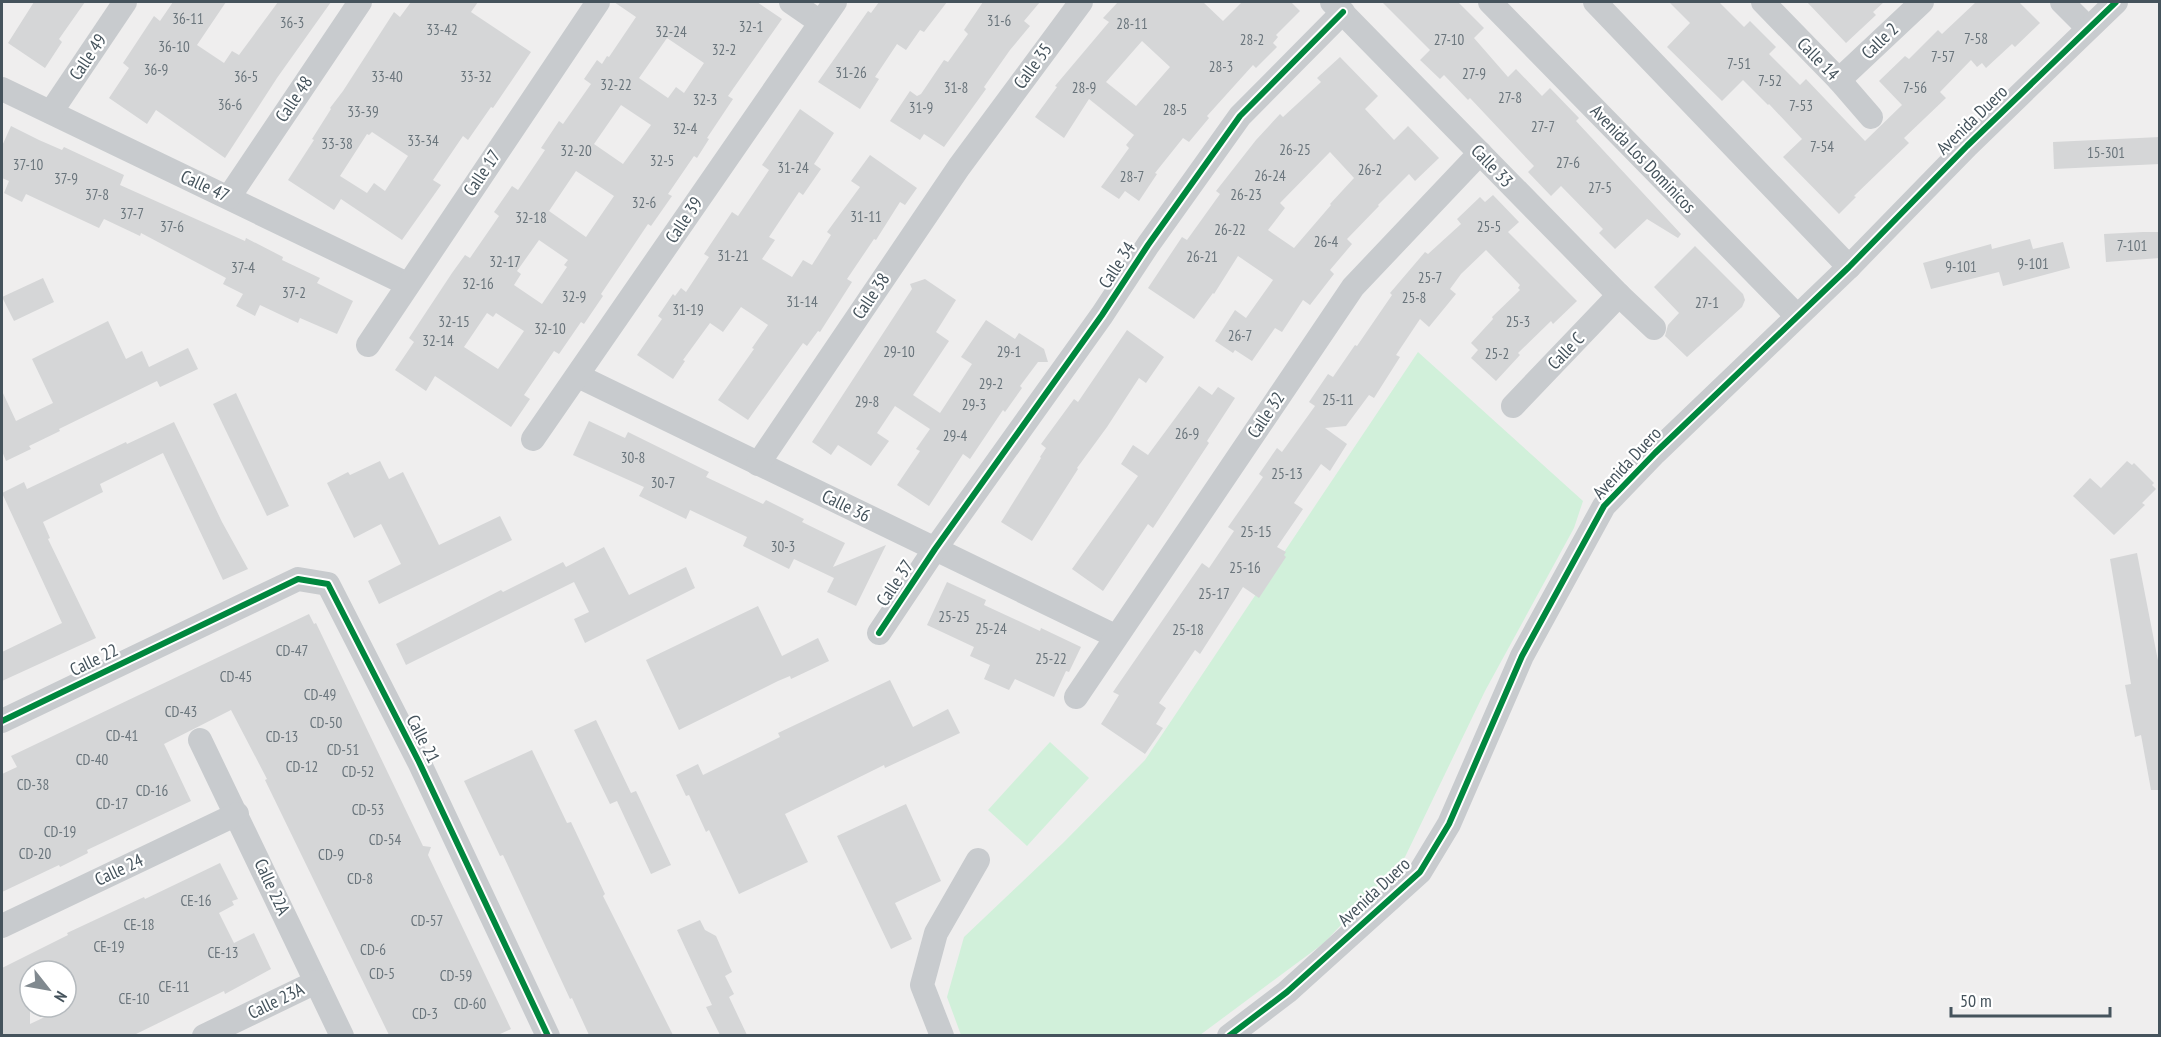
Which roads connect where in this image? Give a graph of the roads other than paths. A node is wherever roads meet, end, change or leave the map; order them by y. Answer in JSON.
{"nodes":[{"id":1,"x":125,"y":2,"type":"edge"},
{"id":2,"x":360,"y":2,"type":"edge"},
{"id":3,"x":597,"y":2,"type":"edge"},
{"id":4,"x":791,"y":2,"type":"edge"},
{"id":5,"x":835,"y":2,"type":"edge"},
{"id":6,"x":1081,"y":2,"type":"edge"},
{"id":7,"x":1490,"y":2,"type":"edge"},
{"id":8,"x":1595,"y":2,"type":"edge"},
{"id":9,"x":1763,"y":2,"type":"edge"},
{"id":10,"x":1922,"y":2,"type":"edge"},
{"id":11,"x":2062,"y":2,"type":"edge"},
{"id":12,"x":2116,"y":2,"type":"edge"},
{"id":13,"x":1338,"y":7,"type":"edge"},
{"id":14,"x":820,"y":22,"type":"junction"},
{"id":15,"x":2088,"y":28,"type":"junction"},
{"id":16,"x":1839,"y":80,"type":"junction"},
{"id":17,"x":2,"y":89,"type":"edge"},
{"id":18,"x":51,"y":112,"type":"junction"},
{"id":19,"x":1871,"y":117,"type":"dead end"},
{"id":20,"x":986,"y":130,"type":"joint"},
{"id":21,"x":1480,"y":153,"type":"junction"},
{"id":22,"x":229,"y":197,"type":"junction"},
{"id":23,"x":1849,"y":267,"type":"junction"},
{"id":24,"x":407,"y":284,"type":"junction"},
{"id":25,"x":1619,"y":295,"type":"junction"},
{"id":26,"x":1797,"y":316,"type":"junction"},
{"id":27,"x":1654,"y":328,"type":"dead end"},
{"id":28,"x":368,"y":345,"type":"dead end"},
{"id":29,"x":578,"y":376,"type":"junction"},
{"id":30,"x":1513,"y":406,"type":"dead end"},
{"id":31,"x":533,"y":439,"type":"dead end"},
{"id":32,"x":758,"y":464,"type":"junction"},
{"id":33,"x":935,"y":549,"type":"junction"},
{"id":34,"x":199,"y":626,"type":"joint"},
{"id":35,"x":879,"y":633,"type":"dead end"},
{"id":36,"x":1115,"y":636,"type":"junction"},
{"id":37,"x":1076,"y":697,"type":"dead end"},
{"id":38,"x":2,"y":721,"type":"edge"},
{"id":39,"x":200,"y":740,"type":"dead end"},
{"id":40,"x":237,"y":814,"type":"junction"},
{"id":41,"x":978,"y":860,"type":"dead end"},
{"id":42,"x":2,"y":926,"type":"edge"},
{"id":43,"x":316,"y":982,"type":"junction"},
{"id":44,"x":204,"y":1035,"type":"edge"},
{"id":45,"x":342,"y":1035,"type":"edge"},
{"id":46,"x":548,"y":1035,"type":"edge"},
{"id":47,"x":942,"y":1035,"type":"edge"},
{"id":48,"x":1229,"y":1035,"type":"edge"}],
"edges":[{"from":1,"to":18,"type":"street","name":"Calle 49"},
{"from":2,"to":22,"type":"street","name":"Calle 48"},
{"from":3,"to":24,"type":"street","name":"Calle 17"},
{"from":4,"to":14,"type":"street"},
{"from":5,"to":14,"type":"street","name":"Calle 39"},
{"from":6,"to":20,"type":"street","name":"Calle 35"},
{"from":7,"to":26,"type":"street","name":"Avenida Los Dominicos"},
{"from":8,"to":23,"type":"street"},
{"from":9,"to":16,"type":"street","name":"Calle 14"},
{"from":10,"to":16,"type":"street","name":"Calle 2"},
{"from":11,"to":15,"type":"street"},
{"from":12,"to":15,"type":"street","name":"Avenida Duero"},
{"from":13,"to":21,"type":"street","name":"Calle 33"},
{"from":13,"to":33,"type":"street","name":"Calle 34"},
{"from":14,"to":29,"type":"street","name":"Calle 39"},
{"from":15,"to":23,"type":"street","name":"Avenida Duero"},
{"from":16,"to":19,"type":"street","name":"Calle 14"},
{"from":17,"to":18,"type":"street","name":"Calle 47"},
{"from":18,"to":22,"type":"street","name":"Calle 47"},
{"from":20,"to":32,"type":"street","name":"Calle 38"},
{"from":21,"to":25,"type":"street","name":"Calle 33"},
{"from":21,"to":36,"type":"street","name":"Calle 32"},
{"from":22,"to":24,"type":"street","name":"Calle 47"},
{"from":23,"to":26,"type":"street","name":"Avenida Duero"},
{"from":24,"to":28,"type":"street","name":"Calle 17"},
{"from":25,"to":27,"type":"street","name":"Calle 33"},
{"from":25,"to":30,"type":"street","name":"Calle C"},
{"from":26,"to":48,"type":"street","name":"Avenida Duero"},
{"from":29,"to":31,"type":"street","name":"Calle 39"},
{"from":29,"to":32,"type":"street","name":"Calle 36"},
{"from":32,"to":33,"type":"street","name":"Calle 36"},
{"from":33,"to":35,"type":"street","name":"Calle 37"},
{"from":33,"to":36,"type":"street","name":"Calle 36"},
{"from":34,"to":38,"type":"street","name":"Calle 22"},
{"from":34,"to":46,"type":"street","name":"Calle 21"},
{"from":36,"to":37,"type":"street","name":"Calle 32"},
{"from":39,"to":40,"type":"street","name":"Calle 22A"},
{"from":40,"to":42,"type":"street","name":"Calle 24"},
{"from":40,"to":43,"type":"street","name":"Calle 22A"},
{"from":41,"to":47,"type":"street"},
{"from":43,"to":44,"type":"street","name":"Calle 23A"},
{"from":43,"to":45,"type":"street","name":"Calle 22A"}]}
